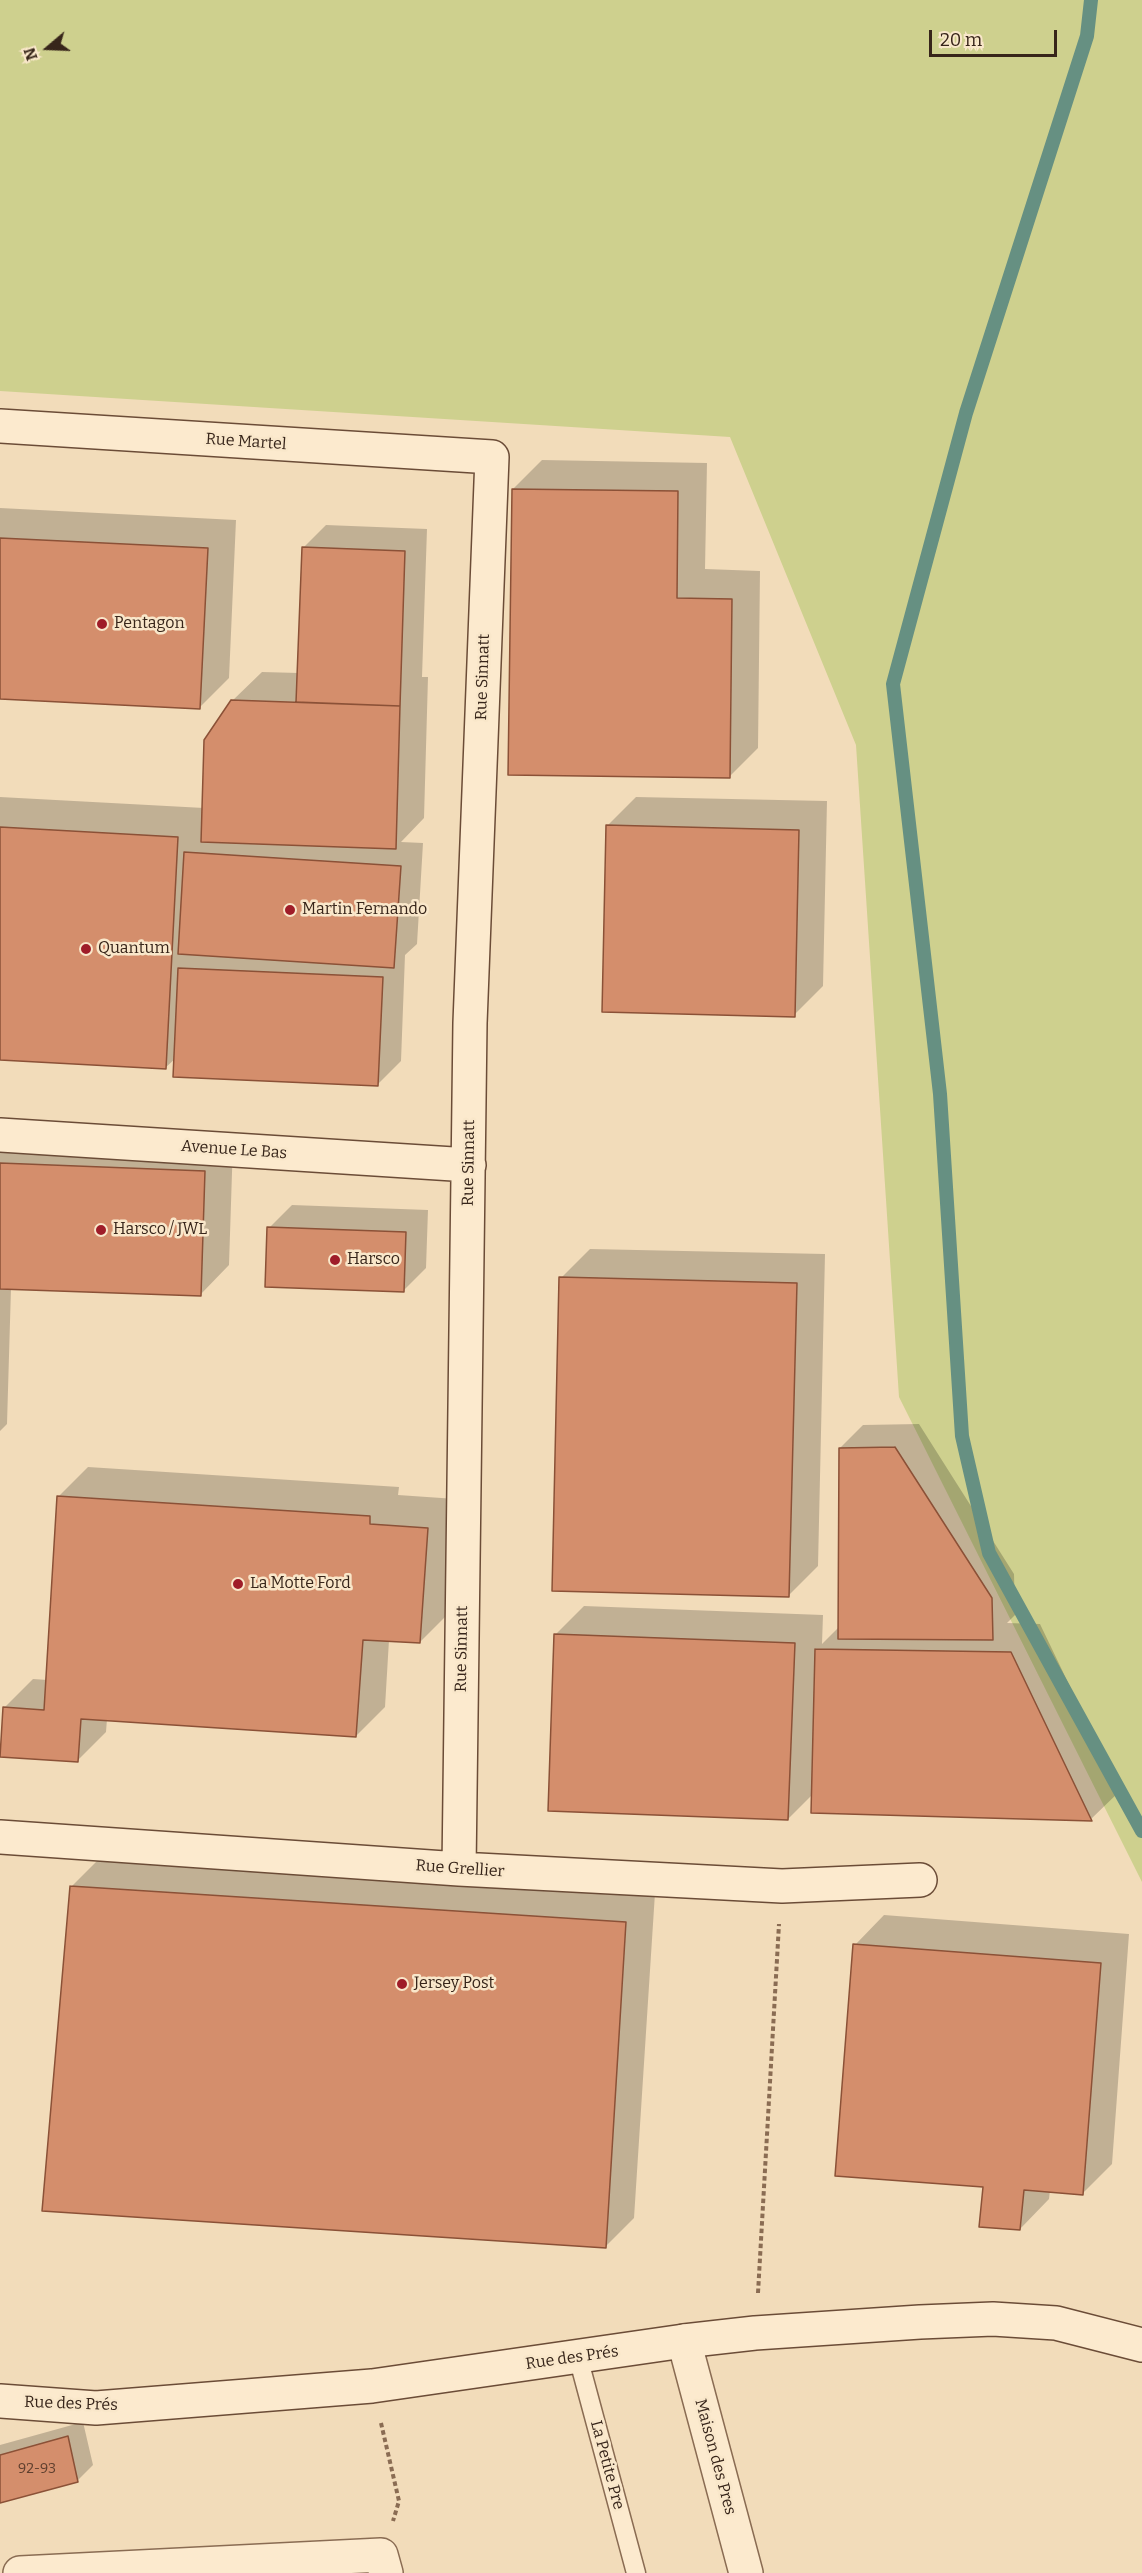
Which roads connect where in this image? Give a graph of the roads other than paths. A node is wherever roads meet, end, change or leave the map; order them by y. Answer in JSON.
{"nodes":[{"id":1,"x":0,"y":426,"type":"edge"},
{"id":2,"x":492,"y":457,"type":"joint"},
{"id":3,"x":0,"y":1135,"type":"edge"},
{"id":4,"x":469,"y":1165,"type":"junction"},
{"id":5,"x":0,"y":1837,"type":"edge"},
{"id":6,"x":459,"y":1869,"type":"junction"},
{"id":7,"x":920,"y":1880,"type":"dead end"},
{"id":8,"x":684,"y":2342,"type":"junction"},
{"id":9,"x":1142,"y":2345,"type":"edge"},
{"id":10,"x":578,"y":2357,"type":"junction"},
{"id":11,"x":0,"y":2401,"type":"edge"},
{"id":12,"x":384,"y":2564,"type":"edge"},
{"id":13,"x":20,"y":2573,"type":"edge"},
{"id":14,"x":636,"y":2573,"type":"edge"},
{"id":15,"x":746,"y":2573,"type":"edge"}],
"edges":[{"from":1,"to":2,"type":"street","name":"Rue Martel"},
{"from":2,"to":4,"type":"street","name":"Rue Sinnatt"},
{"from":3,"to":4,"type":"street","name":"Avenue Le Bas"},
{"from":4,"to":6,"type":"street","name":"Rue Sinnatt"},
{"from":5,"to":6,"type":"street","name":"Rue Grellier"},
{"from":6,"to":7,"type":"street","name":"Rue Grellier"},
{"from":8,"to":9,"type":"street","name":"Rue des Prés"},
{"from":8,"to":10,"type":"street","name":"Rue des Prés"},
{"from":8,"to":15,"type":"street","name":"Maison des Pres"},
{"from":10,"to":11,"type":"street","name":"Rue des Prés"},
{"from":10,"to":14,"type":"lane","name":"La Petite Pre"},
{"from":12,"to":13,"type":"street"}]}
